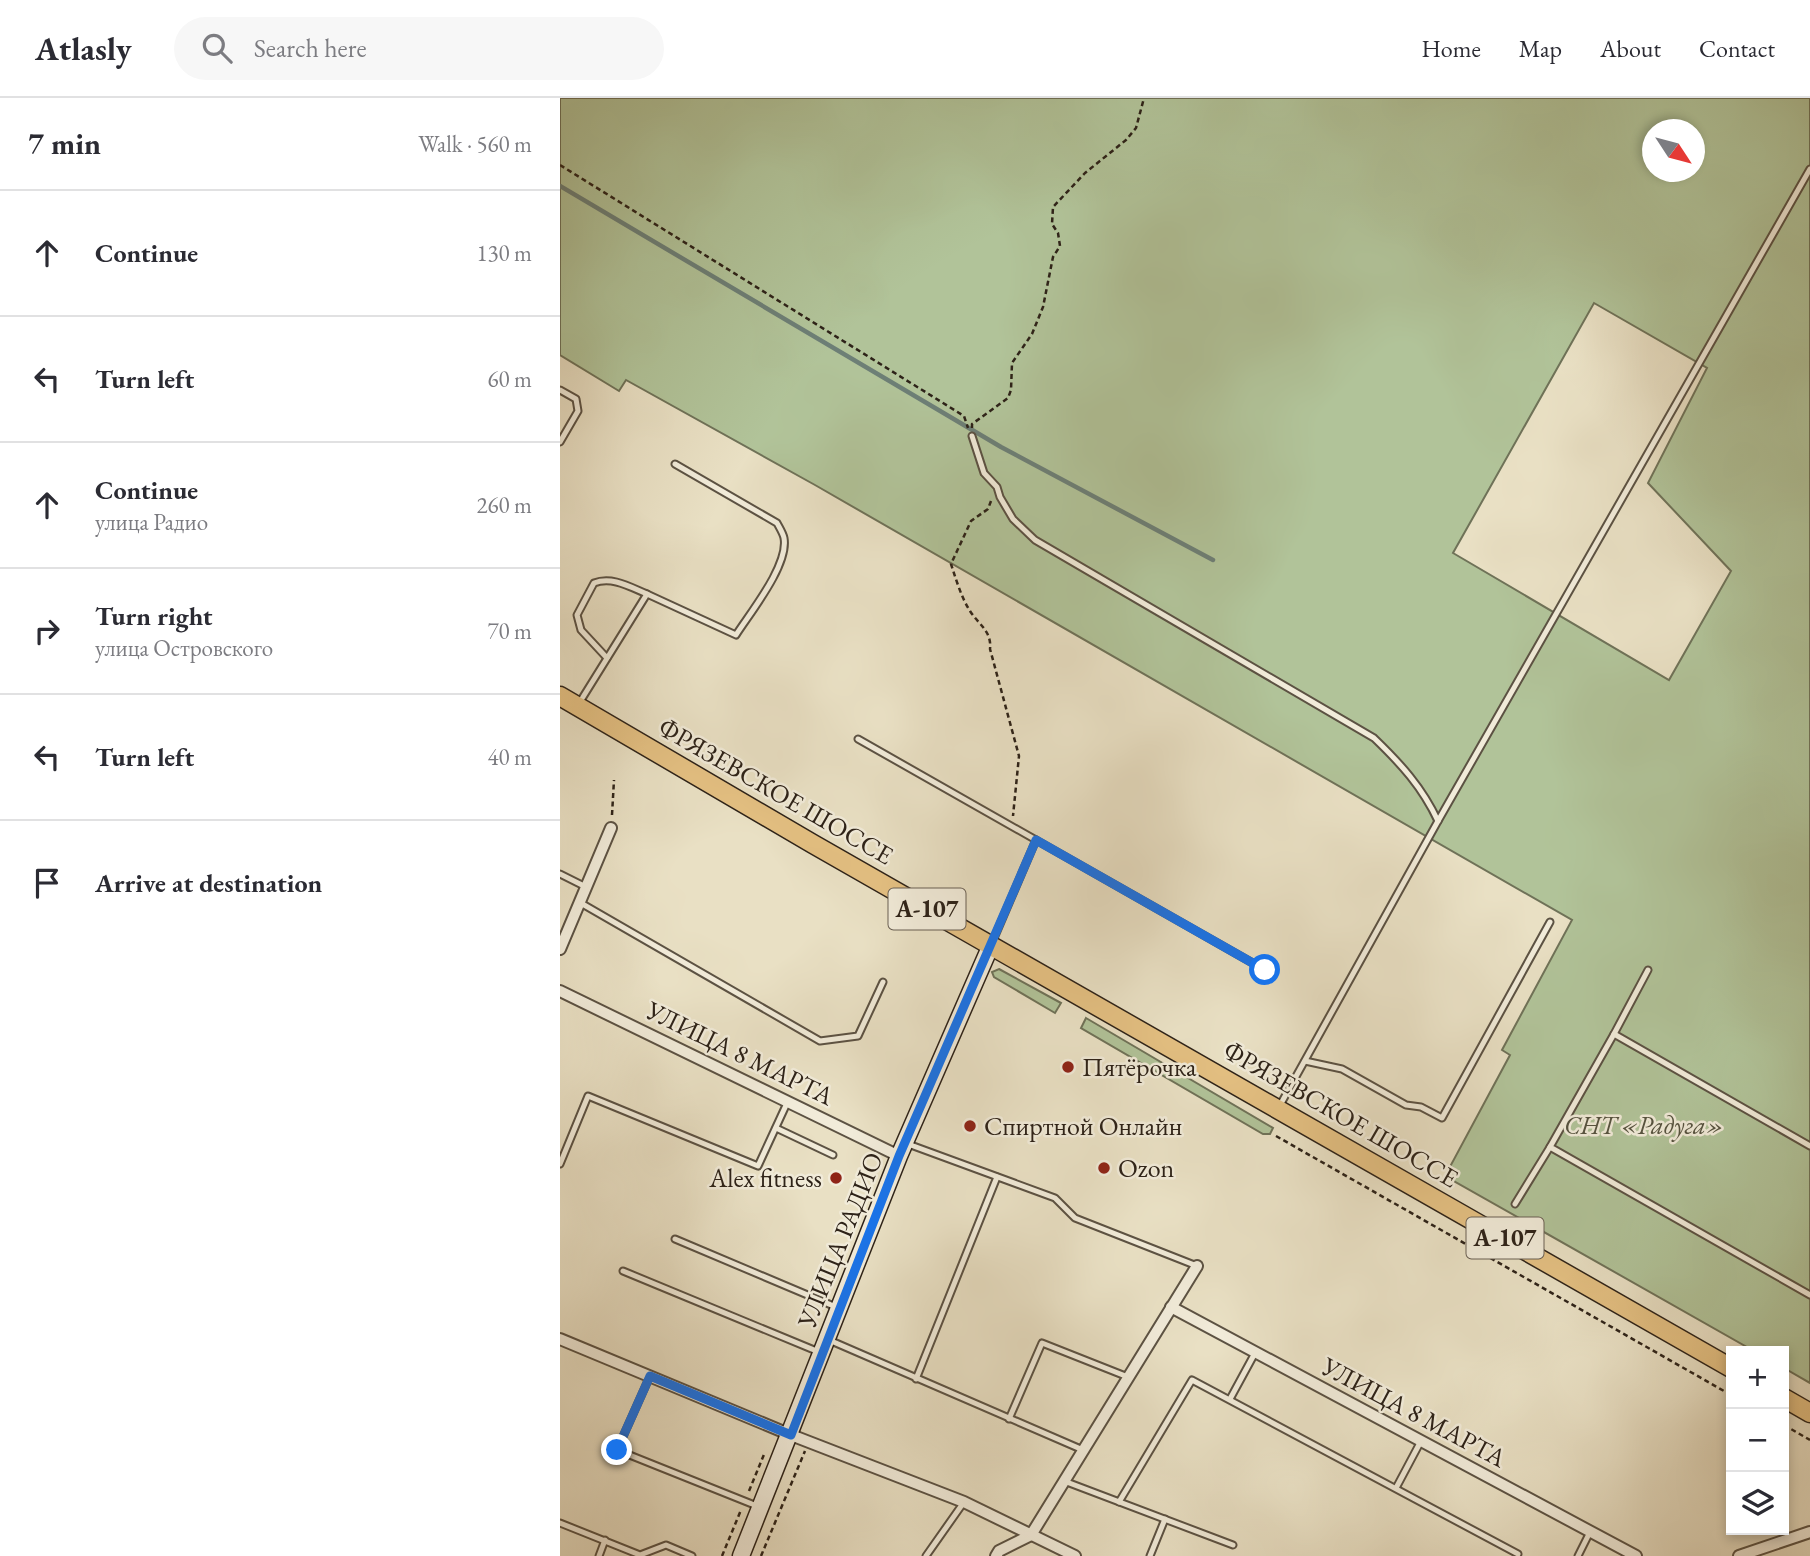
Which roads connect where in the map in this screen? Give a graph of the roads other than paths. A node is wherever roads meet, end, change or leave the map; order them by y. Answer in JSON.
{"nodes":[{"id":1,"x":1810,"y":169,"type":"edge"},
{"id":2,"x":560,"y":390,"type":"edge"},
{"id":3,"x":972,"y":436,"type":"road end"},
{"id":4,"x":560,"y":442,"type":"edge"},
{"id":5,"x":675,"y":464,"type":"dead end"},
{"id":6,"x":647,"y":594,"type":"junction"},
{"id":7,"x":607,"y":657,"type":"junction"},
{"id":8,"x":560,"y":696,"type":"edge"},
{"id":9,"x":578,"y":706,"type":"junction"},
{"id":10,"x":858,"y":739,"type":"dead end"},
{"id":11,"x":1438,"y":821,"type":"junction"},
{"id":12,"x":611,"y":828,"type":"road end"},
{"id":13,"x":1036,"y":840,"type":"junction"},
{"id":14,"x":560,"y":874,"type":"edge"},
{"id":15,"x":586,"y":887,"type":"junction"},
{"id":16,"x":579,"y":902,"type":"junction"},
{"id":17,"x":1550,"y":922,"type":"dead end"},
{"id":18,"x":565,"y":923,"type":"edge"},
{"id":19,"x":992,"y":945,"type":"junction"},
{"id":20,"x":560,"y":949,"type":"edge"},
{"id":21,"x":1265,"y":970,"type":"dead end"},
{"id":22,"x":1648,"y":970,"type":"dead end"},
{"id":23,"x":883,"y":982,"type":"dead end"},
{"id":24,"x":560,"y":991,"type":"edge"},
{"id":25,"x":1614,"y":1034,"type":"junction"},
{"id":26,"x":1305,"y":1061,"type":"junction"},
{"id":27,"x":788,"y":1101,"type":"junction"},
{"id":28,"x":1279,"y":1108,"type":"junction"},
{"id":29,"x":776,"y":1128,"type":"junction"},
{"id":30,"x":1810,"y":1146,"type":"edge"},
{"id":31,"x":1550,"y":1147,"type":"junction"},
{"id":32,"x":902,"y":1149,"type":"junction"},
{"id":33,"x":833,"y":1155,"type":"dead end"},
{"id":34,"x":560,"y":1164,"type":"edge"},
{"id":35,"x":997,"y":1177,"type":"junction"},
{"id":36,"x":1515,"y":1205,"type":"dead end"},
{"id":37,"x":675,"y":1239,"type":"dead end"},
{"id":38,"x":1197,"y":1266,"type":"joint"},
{"id":39,"x":623,"y":1271,"type":"dead end"},
{"id":40,"x":1810,"y":1295,"type":"edge"},
{"id":41,"x":1171,"y":1307,"type":"junction"},
{"id":42,"x":839,"y":1308,"type":"junction"},
{"id":43,"x":560,"y":1339,"type":"edge"},
{"id":44,"x":824,"y":1346,"type":"junction"},
{"id":45,"x":1255,"y":1353,"type":"junction"},
{"id":46,"x":1726,"y":1365,"type":"edge"},
{"id":47,"x":650,"y":1376,"type":"junction"},
{"id":48,"x":1128,"y":1377,"type":"junction"},
{"id":49,"x":916,"y":1379,"type":"junction"},
{"id":50,"x":1230,"y":1399,"type":"junction"},
{"id":51,"x":1789,"y":1401,"type":"edge"},
{"id":52,"x":1810,"y":1413,"type":"edge"},
{"id":53,"x":1009,"y":1419,"type":"junction"},
{"id":54,"x":791,"y":1435,"type":"junction"},
{"id":55,"x":1421,"y":1441,"type":"junction"},
{"id":56,"x":1083,"y":1450,"type":"junction"},
{"id":57,"x":1064,"y":1481,"type":"junction"},
{"id":58,"x":1396,"y":1488,"type":"junction"},
{"id":59,"x":964,"y":1502,"type":"junction"},
{"id":60,"x":1119,"y":1502,"type":"junction"},
{"id":61,"x":761,"y":1508,"type":"junction"},
{"id":62,"x":1165,"y":1519,"type":"junction"},
{"id":63,"x":560,"y":1522,"type":"edge"},
{"id":64,"x":1590,"y":1532,"type":"junction"},
{"id":65,"x":1810,"y":1532,"type":"edge"},
{"id":66,"x":1031,"y":1535,"type":"junction"},
{"id":67,"x":605,"y":1540,"type":"junction"},
{"id":68,"x":1233,"y":1545,"type":"dead end"},
{"id":69,"x":1518,"y":1554,"type":"edge"},
{"id":70,"x":1628,"y":1554,"type":"edge"},
{"id":71,"x":599,"y":1556,"type":"edge"},
{"id":72,"x":692,"y":1556,"type":"edge"},
{"id":73,"x":741,"y":1556,"type":"edge"},
{"id":74,"x":926,"y":1556,"type":"edge"},
{"id":75,"x":996,"y":1556,"type":"edge"},
{"id":76,"x":1075,"y":1556,"type":"edge"},
{"id":77,"x":1150,"y":1556,"type":"edge"},
{"id":78,"x":1578,"y":1556,"type":"edge"},
{"id":79,"x":1739,"y":1556,"type":"edge"}],
"edges":[{"from":1,"to":11,"type":"lane"},
{"from":2,"to":4,"type":"lane"},
{"from":3,"to":11,"type":"lane"},
{"from":5,"to":6,"type":"lane"},
{"from":6,"to":7,"type":"lane"},
{"from":6,"to":7,"type":"lane"},
{"from":7,"to":9,"type":"lane"},
{"from":8,"to":9,"type":"highway","name":"ФРЯЗЕВСКОЕ ШОССЕ","number":"А-107"},
{"from":9,"to":19,"type":"highway","name":"ФРЯЗЕВСКОЕ ШОССЕ","number":"А-107"},
{"from":10,"to":13,"type":"lane"},
{"from":11,"to":26,"type":"lane"},
{"from":12,"to":15,"type":"street"},
{"from":13,"to":19,"type":"lane"},
{"from":13,"to":21,"type":"lane"},
{"from":14,"to":15,"type":"lane"},
{"from":15,"to":16,"type":"street"},
{"from":16,"to":18,"type":"street"},
{"from":16,"to":23,"type":"lane"},
{"from":17,"to":26,"type":"lane"},
{"from":18,"to":20,"type":"street"},
{"from":19,"to":28,"type":"highway","name":"ФРЯЗЕВСКОЕ ШОССЕ","number":"А-107"},
{"from":19,"to":32,"type":"main road","name":"УЛИЦА РАДИО"},
{"from":22,"to":25,"type":"lane"},
{"from":24,"to":27,"type":"street","name":"УЛИЦА 8 МАРТА"},
{"from":25,"to":30,"type":"lane"},
{"from":25,"to":31,"type":"lane"},
{"from":26,"to":28,"type":"lane"},
{"from":27,"to":29,"type":"lane"},
{"from":27,"to":32,"type":"street","name":"УЛИЦА 8 МАРТА"},
{"from":28,"to":46,"type":"highway","name":"ФРЯЗЕВСКОЕ ШОССЕ","number":"А-107"},
{"from":29,"to":33,"type":"lane"},
{"from":29,"to":34,"type":"lane"},
{"from":31,"to":36,"type":"lane"},
{"from":31,"to":40,"type":"lane"},
{"from":32,"to":35,"type":"lane"},
{"from":32,"to":42,"type":"main road","name":"УЛИЦА РАДИО"},
{"from":35,"to":38,"type":"lane"},
{"from":35,"to":49,"type":"lane"},
{"from":37,"to":42,"type":"lane"},
{"from":38,"to":41,"type":"street"},
{"from":39,"to":44,"type":"lane"},
{"from":41,"to":45,"type":"street","name":"УЛИЦА 8 МАРТА"},
{"from":41,"to":48,"type":"street"},
{"from":42,"to":44,"type":"main road","name":"УЛИЦА РАДИО"},
{"from":43,"to":47,"type":"street"},
{"from":44,"to":49,"type":"lane"},
{"from":44,"to":54,"type":"main road","name":"УЛИЦА РАДИО"},
{"from":45,"to":50,"type":"lane"},
{"from":45,"to":55,"type":"street","name":"УЛИЦА 8 МАРТА"},
{"from":47,"to":54,"type":"street"},
{"from":47,"to":61,"type":"lane"},
{"from":48,"to":53,"type":"lane"},
{"from":48,"to":56,"type":"street"},
{"from":49,"to":53,"type":"lane"},
{"from":50,"to":58,"type":"lane"},
{"from":50,"to":60,"type":"lane"},
{"from":51,"to":52,"type":"highway"},
{"from":53,"to":56,"type":"lane"},
{"from":54,"to":59,"type":"street"},
{"from":54,"to":61,"type":"main road","name":"УЛИЦА РАДИО"},
{"from":55,"to":58,"type":"lane"},
{"from":55,"to":64,"type":"street","name":"УЛИЦА 8 МАРТА"},
{"from":56,"to":57,"type":"street"},
{"from":57,"to":60,"type":"lane"},
{"from":57,"to":66,"type":"street"},
{"from":58,"to":69,"type":"lane"},
{"from":59,"to":66,"type":"street"},
{"from":59,"to":74,"type":"lane"},
{"from":60,"to":62,"type":"lane"},
{"from":61,"to":73,"type":"main road","name":"УЛИЦА РАДИО"},
{"from":62,"to":68,"type":"lane"},
{"from":62,"to":77,"type":"lane"},
{"from":63,"to":67,"type":"lane"},
{"from":64,"to":70,"type":"street","name":"УЛИЦА 8 МАРТА"},
{"from":64,"to":78,"type":"lane"},
{"from":65,"to":79,"type":"street"},
{"from":66,"to":75,"type":"street"},
{"from":66,"to":76,"type":"street"},
{"from":67,"to":71,"type":"lane"},
{"from":67,"to":72,"type":"lane"}]}
